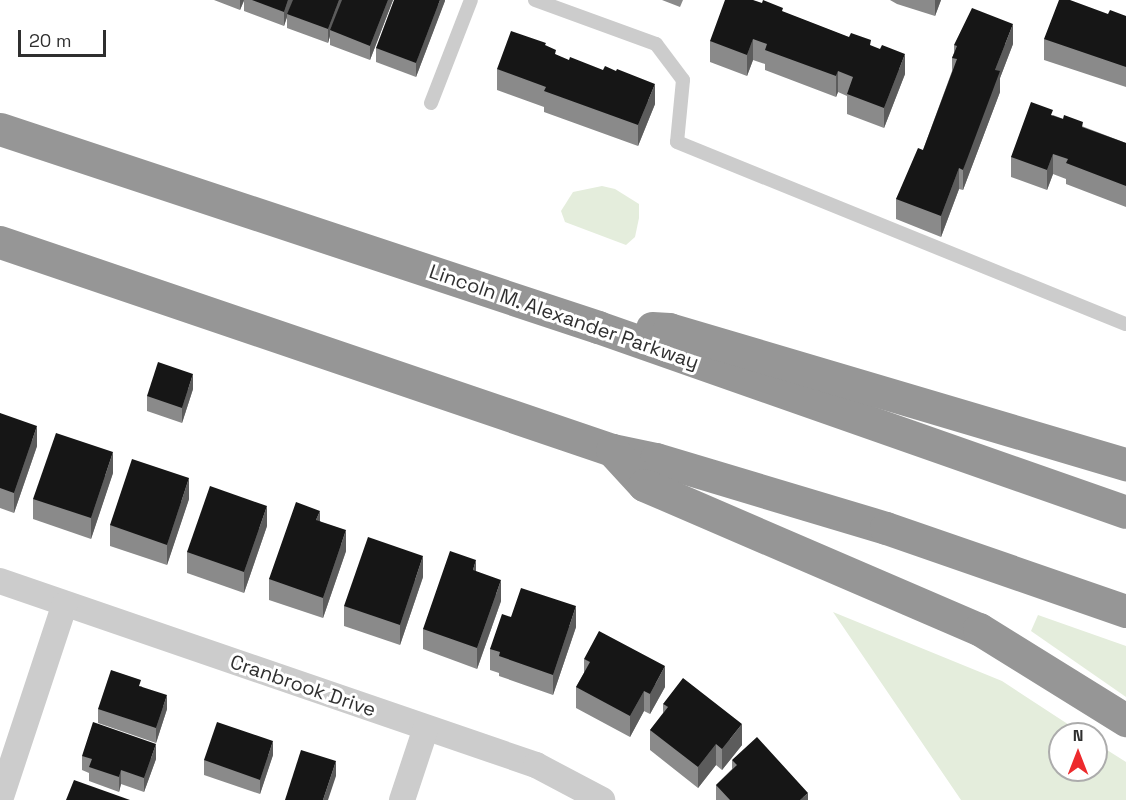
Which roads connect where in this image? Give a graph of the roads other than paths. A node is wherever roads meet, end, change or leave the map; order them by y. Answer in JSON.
{"nodes":[{"id":1,"x":471,"y":0,"type":"edge"},
{"id":2,"x":535,"y":0,"type":"edge"},
{"id":3,"x":431,"y":103,"type":"dead end"},
{"id":4,"x":0,"y":129,"type":"edge"},
{"id":5,"x":0,"y":242,"type":"edge"},
{"id":6,"x":1126,"y":324,"type":"edge"},
{"id":7,"x":598,"y":327,"type":"junction"},
{"id":8,"x":612,"y":450,"type":"junction"},
{"id":9,"x":1126,"y":464,"type":"edge"},
{"id":10,"x":1126,"y":512,"type":"edge"},
{"id":11,"x":0,"y":581,"type":"edge"},
{"id":12,"x":65,"y":604,"type":"junction"},
{"id":13,"x":1126,"y":611,"type":"edge"},
{"id":14,"x":1126,"y":720,"type":"edge"},
{"id":15,"x":426,"y":728,"type":"junction"},
{"id":16,"x":0,"y":800,"type":"edge"},
{"id":17,"x":402,"y":800,"type":"edge"},
{"id":18,"x":602,"y":800,"type":"edge"}],
"edges":[{"from":1,"to":3,"type":"lane"},
{"from":2,"to":6,"type":"lane"},
{"from":4,"to":7,"type":"highway","name":"Lincoln M. Alexander Parkway"},
{"from":5,"to":8,"type":"highway"},
{"from":7,"to":9,"type":"highway"},
{"from":7,"to":10,"type":"highway","name":"Lincoln M. Alexander Parkway"},
{"from":8,"to":13,"type":"highway"},
{"from":8,"to":14,"type":"highway"},
{"from":11,"to":12,"type":"street","name":"Cranbrook Drive"},
{"from":12,"to":15,"type":"street","name":"Cranbrook Drive"},
{"from":12,"to":16,"type":"street"},
{"from":15,"to":17,"type":"street"},
{"from":15,"to":18,"type":"street","name":"Cranbrook Drive"}]}
